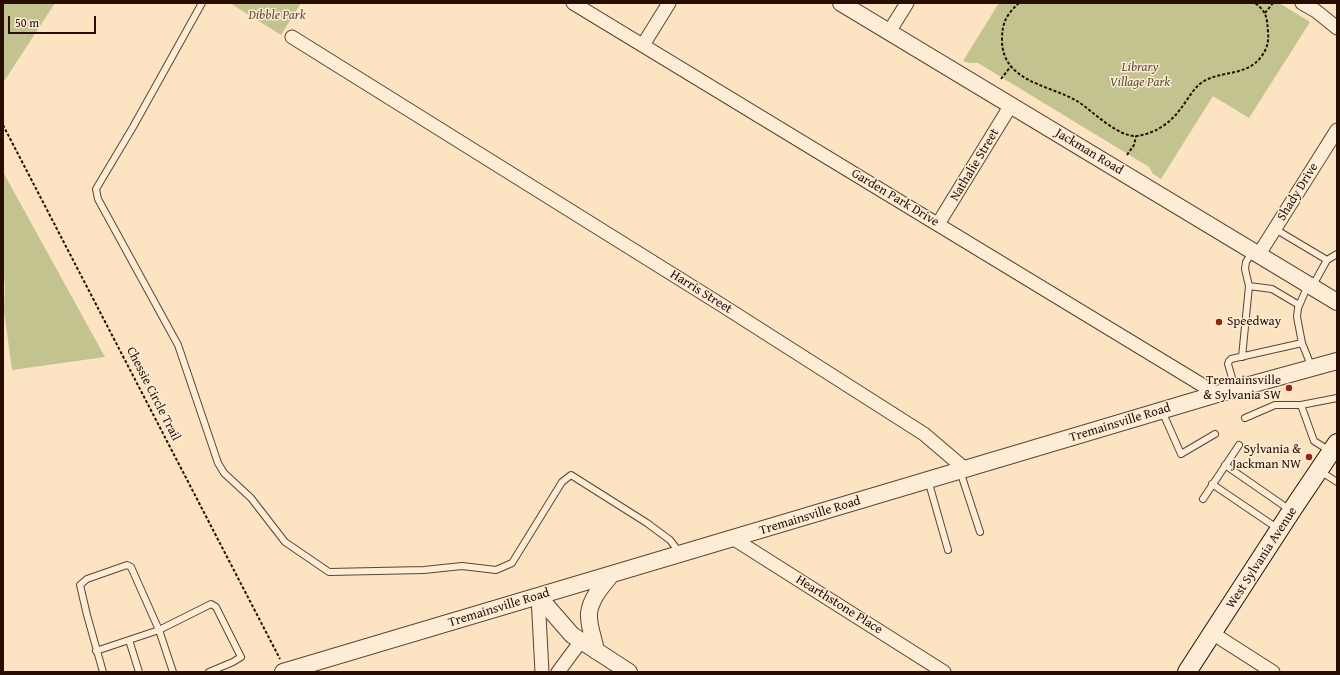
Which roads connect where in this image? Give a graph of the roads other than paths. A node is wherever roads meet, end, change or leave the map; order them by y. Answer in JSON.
{"nodes":[{"id":1,"x":202,"y":3,"type":"edge"},
{"id":2,"x":574,"y":3,"type":"edge"},
{"id":3,"x":669,"y":3,"type":"edge"},
{"id":4,"x":841,"y":3,"type":"edge"},
{"id":5,"x":907,"y":3,"type":"edge"},
{"id":6,"x":1302,"y":3,"type":"edge"},
{"id":7,"x":1337,"y":28,"type":"edge"},
{"id":8,"x":889,"y":32,"type":"junction"},
{"id":9,"x":292,"y":37,"type":"dead end"},
{"id":10,"x":643,"y":45,"type":"junction"},
{"id":11,"x":1011,"y":105,"type":"junction"},
{"id":12,"x":1337,"y":130,"type":"edge"},
{"id":13,"x":938,"y":224,"type":"junction"},
{"id":14,"x":1275,"y":229,"type":"junction"},
{"id":15,"x":1256,"y":252,"type":"junction"},
{"id":16,"x":1337,"y":254,"type":"edge"},
{"id":17,"x":1327,"y":260,"type":"junction"},
{"id":18,"x":1310,"y":285,"type":"junction"},
{"id":19,"x":1249,"y":286,"type":"junction"},
{"id":20,"x":1337,"y":302,"type":"edge"},
{"id":21,"x":1299,"y":305,"type":"junction"},
{"id":22,"x":1302,"y":343,"type":"junction"},
{"id":23,"x":1242,"y":357,"type":"junction"},
{"id":24,"x":1337,"y":361,"type":"edge"},
{"id":25,"x":1312,"y":368,"type":"junction"},
{"id":26,"x":1235,"y":389,"type":"junction"},
{"id":27,"x":1217,"y":394,"type":"junction"},
{"id":28,"x":1337,"y":398,"type":"edge"},
{"id":29,"x":1301,"y":405,"type":"junction"},
{"id":30,"x":1162,"y":411,"type":"junction"},
{"id":31,"x":1245,"y":418,"type":"dead end"},
{"id":32,"x":1215,"y":434,"type":"dead end"},
{"id":33,"x":1239,"y":445,"type":"dead end"},
{"id":34,"x":1334,"y":448,"type":"edge"},
{"id":35,"x":1225,"y":465,"type":"junction"},
{"id":36,"x":963,"y":470,"type":"junction"},
{"id":37,"x":1320,"y":471,"type":"junction"},
{"id":38,"x":928,"y":480,"type":"junction"},
{"id":39,"x":1337,"y":482,"type":"edge"},
{"id":40,"x":1212,"y":484,"type":"junction"},
{"id":41,"x":1203,"y":498,"type":"dead end"},
{"id":42,"x":1292,"y":510,"type":"junction"},
{"id":43,"x":1280,"y":529,"type":"junction"},
{"id":44,"x":980,"y":532,"type":"dead end"},
{"id":45,"x":734,"y":539,"type":"junction"},
{"id":46,"x":948,"y":550,"type":"dead end"},
{"id":47,"x":681,"y":554,"type":"junction"},
{"id":48,"x":611,"y":575,"type":"junction"},
{"id":49,"x":538,"y":596,"type":"junction"},
{"id":50,"x":159,"y":630,"type":"junction"},
{"id":51,"x":1212,"y":633,"type":"junction"},
{"id":52,"x":129,"y":640,"type":"junction"},
{"id":53,"x":581,"y":641,"type":"junction"},
{"id":54,"x":96,"y":650,"type":"junction"},
{"id":55,"x":596,"y":651,"type":"junction"},
{"id":56,"x":226,"y":665,"type":"junction"},
{"id":57,"x":285,"y":671,"type":"edge"},
{"id":58,"x":102,"y":672,"type":"edge"},
{"id":59,"x":139,"y":672,"type":"edge"},
{"id":60,"x":173,"y":672,"type":"edge"},
{"id":61,"x":209,"y":672,"type":"edge"},
{"id":62,"x":229,"y":672,"type":"edge"},
{"id":63,"x":542,"y":672,"type":"edge"},
{"id":64,"x":558,"y":672,"type":"edge"},
{"id":65,"x":629,"y":672,"type":"edge"},
{"id":66,"x":944,"y":672,"type":"edge"},
{"id":67,"x":1187,"y":672,"type":"edge"},
{"id":68,"x":1273,"y":672,"type":"edge"}],
"edges":[{"from":1,"to":47,"type":"lane"},
{"from":2,"to":10,"type":"street","name":"Garden Park Drive"},
{"from":3,"to":10,"type":"street"},
{"from":4,"to":8,"type":"street","name":"Jackman Road"},
{"from":5,"to":8,"type":"street"},
{"from":6,"to":7,"type":"street"},
{"from":8,"to":11,"type":"street","name":"Jackman Road"},
{"from":9,"to":36,"type":"street","name":"Harris Street"},
{"from":10,"to":13,"type":"street","name":"Garden Park Drive"},
{"from":11,"to":13,"type":"street","name":"Nathalie Street"},
{"from":11,"to":15,"type":"street","name":"Jackman Road"},
{"from":12,"to":14,"type":"street","name":"Shady Drive"},
{"from":13,"to":27,"type":"street","name":"Garden Park Drive"},
{"from":14,"to":15,"type":"street","name":"Shady Drive"},
{"from":14,"to":17,"type":"lane"},
{"from":15,"to":18,"type":"street","name":"Jackman Road"},
{"from":15,"to":19,"type":"lane"},
{"from":16,"to":17,"type":"lane"},
{"from":17,"to":18,"type":"lane"},
{"from":18,"to":20,"type":"street","name":"Jackman Road"},
{"from":18,"to":21,"type":"lane"},
{"from":19,"to":21,"type":"lane"},
{"from":19,"to":23,"type":"lane"},
{"from":21,"to":22,"type":"lane"},
{"from":22,"to":23,"type":"lane"},
{"from":22,"to":25,"type":"lane"},
{"from":23,"to":26,"type":"lane"},
{"from":24,"to":25,"type":"street","name":"Tremainsville Road"},
{"from":25,"to":26,"type":"street","name":"Tremainsville Road"},
{"from":26,"to":27,"type":"street","name":"Tremainsville Road"},
{"from":27,"to":30,"type":"street","name":"Tremainsville Road"},
{"from":28,"to":29,"type":"lane"},
{"from":29,"to":31,"type":"lane"},
{"from":29,"to":34,"type":"lane"},
{"from":30,"to":32,"type":"lane"},
{"from":30,"to":36,"type":"street","name":"Tremainsville Road"},
{"from":33,"to":35,"type":"lane"},
{"from":34,"to":37,"type":"main road","name":"West Sylvania Avenue"},
{"from":35,"to":40,"type":"lane"},
{"from":35,"to":42,"type":"lane"},
{"from":36,"to":38,"type":"street","name":"Tremainsville Road"},
{"from":36,"to":44,"type":"lane"},
{"from":37,"to":39,"type":"lane"},
{"from":37,"to":42,"type":"main road","name":"West Sylvania Avenue"},
{"from":38,"to":45,"type":"street","name":"Tremainsville Road"},
{"from":38,"to":46,"type":"lane"},
{"from":40,"to":41,"type":"lane"},
{"from":40,"to":43,"type":"lane"},
{"from":42,"to":43,"type":"main road","name":"West Sylvania Avenue"},
{"from":43,"to":51,"type":"main road","name":"West Sylvania Avenue"},
{"from":45,"to":47,"type":"street","name":"Tremainsville Road"},
{"from":45,"to":66,"type":"street","name":"Hearthstone Place"},
{"from":47,"to":48,"type":"street","name":"Tremainsville Road"},
{"from":48,"to":49,"type":"street","name":"Tremainsville Road"},
{"from":48,"to":55,"type":"street"},
{"from":49,"to":53,"type":"street"},
{"from":49,"to":57,"type":"street","name":"Tremainsville Road"},
{"from":49,"to":63,"type":"street"},
{"from":50,"to":52,"type":"lane"},
{"from":50,"to":54,"type":"lane"},
{"from":50,"to":56,"type":"lane"},
{"from":50,"to":60,"type":"lane"},
{"from":51,"to":67,"type":"main road","name":"West Sylvania Avenue"},
{"from":51,"to":68,"type":"street"},
{"from":52,"to":54,"type":"lane"},
{"from":52,"to":59,"type":"lane"},
{"from":53,"to":55,"type":"street"},
{"from":53,"to":64,"type":"street"},
{"from":54,"to":58,"type":"lane"},
{"from":55,"to":65,"type":"street"},
{"from":56,"to":61,"type":"lane"},
{"from":56,"to":62,"type":"lane"}]}
